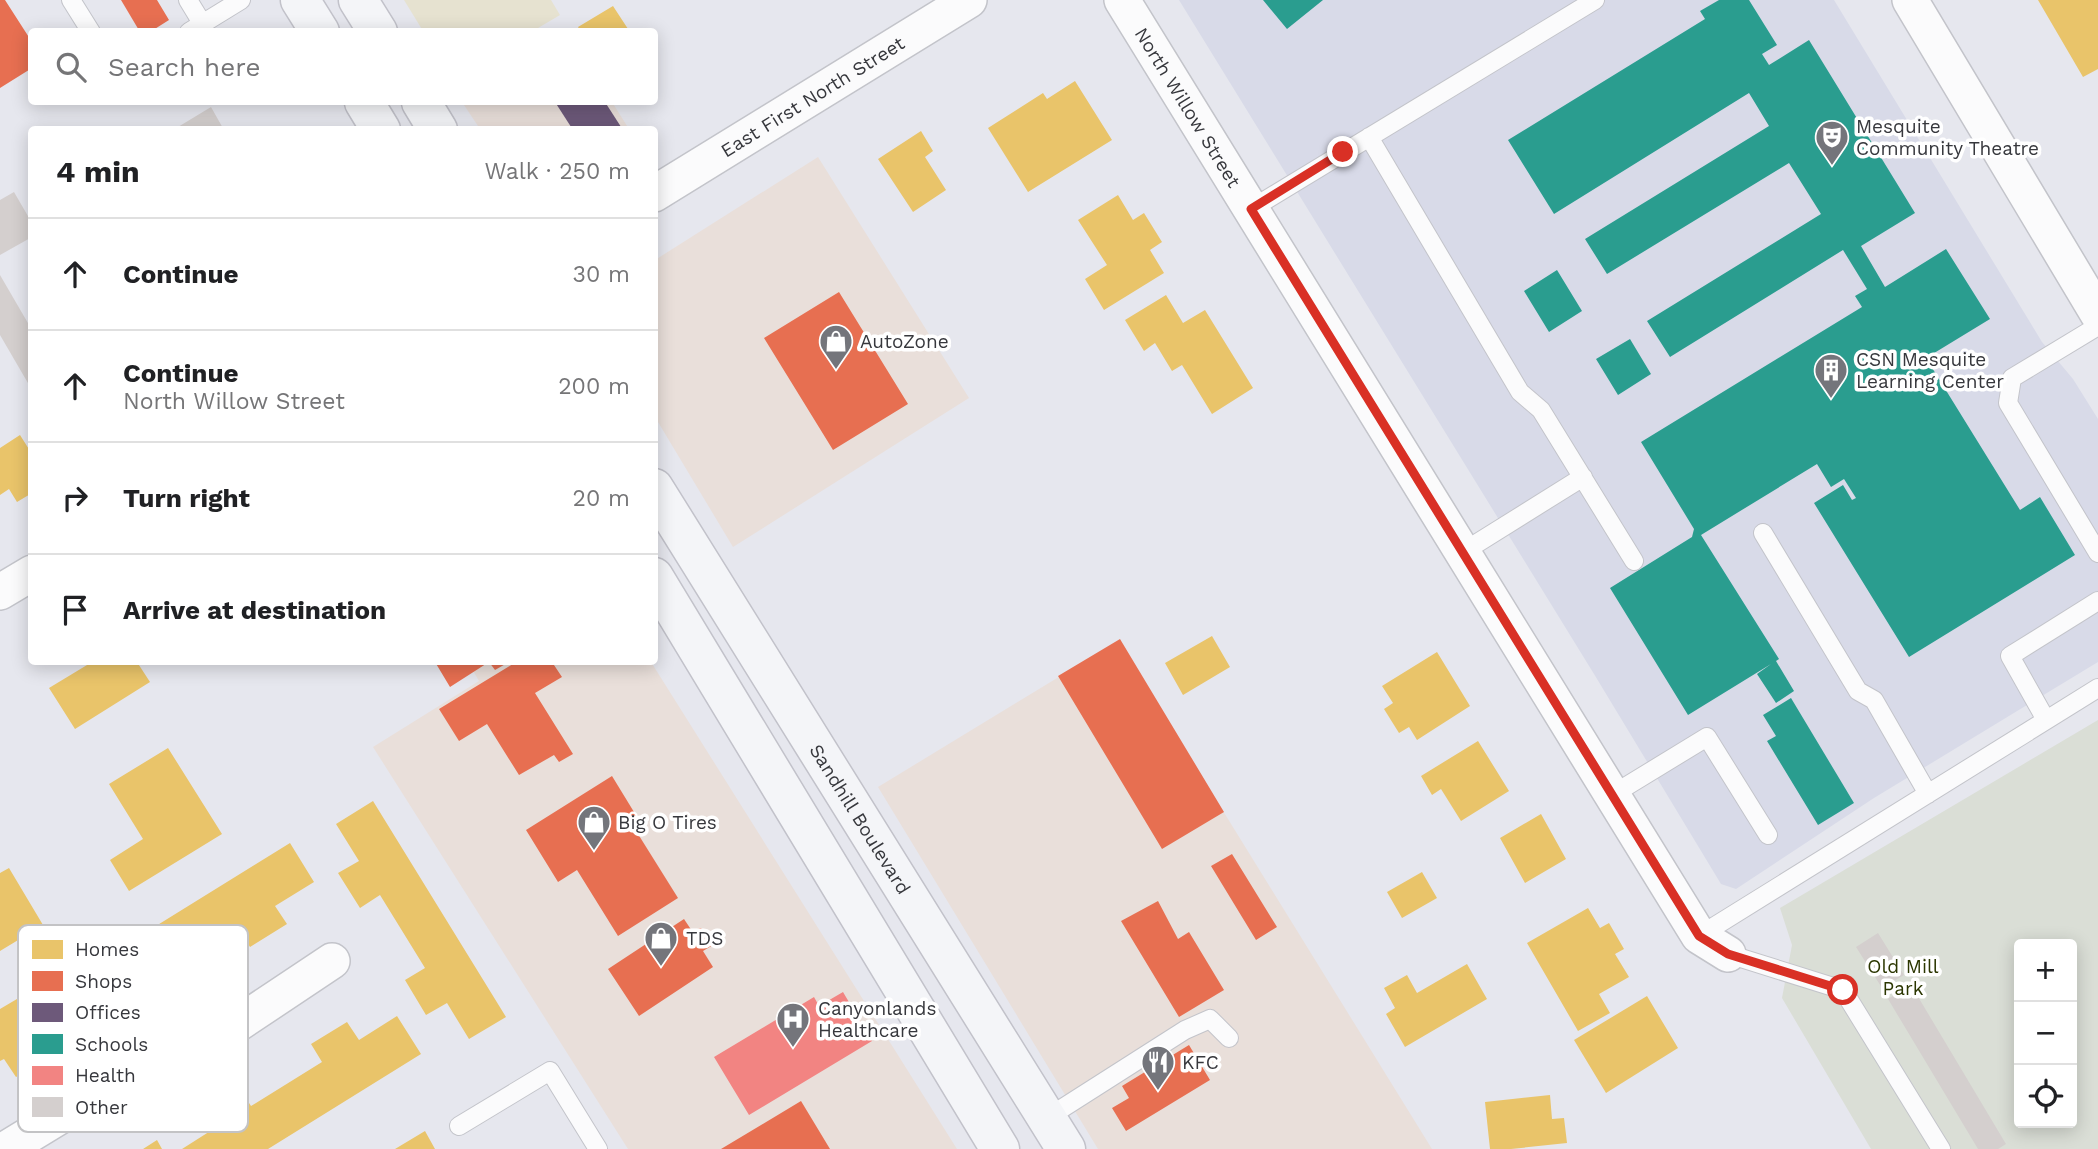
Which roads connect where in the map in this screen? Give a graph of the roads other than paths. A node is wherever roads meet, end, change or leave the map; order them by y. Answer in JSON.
{"nodes":[{"id":1,"x":72,"y":0,"type":"edge"},
{"id":2,"x":188,"y":0,"type":"edge"},
{"id":3,"x":241,"y":0,"type":"edge"},
{"id":4,"x":300,"y":0,"type":"edge"},
{"id":5,"x":358,"y":0,"type":"edge"},
{"id":6,"x":969,"y":0,"type":"edge"},
{"id":7,"x":1122,"y":0,"type":"edge"},
{"id":8,"x":1595,"y":0,"type":"edge"},
{"id":9,"x":1910,"y":0,"type":"edge"},
{"id":10,"x":196,"y":27,"type":"edge"},
{"id":11,"x":89,"y":28,"type":"edge"},
{"id":12,"x":318,"y":28,"type":"edge"},
{"id":13,"x":376,"y":28,"type":"edge"},
{"id":14,"x":365,"y":105,"type":"edge"},
{"id":15,"x":423,"y":105,"type":"edge"},
{"id":16,"x":378,"y":126,"type":"edge"},
{"id":17,"x":436,"y":126,"type":"edge"},
{"id":18,"x":1369,"y":137,"type":"junction"},
{"id":19,"x":658,"y":192,"type":"edge"},
{"id":20,"x":1251,"y":209,"type":"junction"},
{"id":21,"x":2098,"y":314,"type":"edge"},
{"id":22,"x":2098,"y":326,"type":"edge"},
{"id":23,"x":1583,"y":477,"type":"junction"},
{"id":24,"x":658,"y":494,"type":"edge"},
{"id":25,"x":1763,"y":533,"type":"dead end"},
{"id":26,"x":1463,"y":552,"type":"junction"},
{"id":27,"x":2098,"y":553,"type":"edge"},
{"id":28,"x":1634,"y":561,"type":"dead end"},
{"id":29,"x":28,"y":576,"type":"edge"},
{"id":30,"x":658,"y":584,"type":"edge"},
{"id":31,"x":0,"y":593,"type":"edge"},
{"id":32,"x":2098,"y":601,"type":"edge"},
{"id":33,"x":720,"y":686,"type":"junction"},
{"id":34,"x":2098,"y":688,"type":"edge"},
{"id":35,"x":2046,"y":720,"type":"junction"},
{"id":36,"x":1928,"y":794,"type":"junction"},
{"id":37,"x":1612,"y":795,"type":"junction"},
{"id":38,"x":1768,"y":835,"type":"dead end"},
{"id":39,"x":889,"y":864,"type":"junction"},
{"id":40,"x":1714,"y":945,"type":"junction"},
{"id":41,"x":332,"y":961,"type":"dead end"},
{"id":42,"x":248,"y":1017,"type":"edge"},
{"id":43,"x":1229,"y":1038,"type":"dead end"},
{"id":44,"x":459,"y":1126,"type":"dead end"},
{"id":45,"x":34,"y":1132,"type":"edge"},
{"id":46,"x":1056,"y":1133,"type":"edge"},
{"id":47,"x":6,"y":1149,"type":"edge"},
{"id":48,"x":598,"y":1149,"type":"edge"},
{"id":49,"x":1000,"y":1149,"type":"edge"},
{"id":50,"x":1941,"y":1149,"type":"edge"}],
"edges":[{"from":1,"to":11,"type":"lane"},
{"from":2,"to":10,"type":"lane"},
{"from":3,"to":10,"type":"lane"},
{"from":4,"to":12,"type":"main road"},
{"from":5,"to":13,"type":"main road"},
{"from":6,"to":19,"type":"street","name":"East First North Street"},
{"from":7,"to":20,"type":"street","name":"North Willow Street"},
{"from":8,"to":18,"type":"lane"},
{"from":9,"to":21,"type":"street"},
{"from":14,"to":16,"type":"main road"},
{"from":15,"to":17,"type":"main road"},
{"from":18,"to":20,"type":"lane"},
{"from":18,"to":23,"type":"lane"},
{"from":20,"to":26,"type":"street","name":"North Willow Street"},
{"from":22,"to":27,"type":"lane"},
{"from":23,"to":26,"type":"lane"},
{"from":23,"to":28,"type":"lane"},
{"from":24,"to":39,"type":"main road","name":"Sandhill Boulevard"},
{"from":25,"to":36,"type":"lane"},
{"from":26,"to":37,"type":"street","name":"North Willow Street"},
{"from":29,"to":31,"type":"street"},
{"from":30,"to":33,"type":"main road"},
{"from":32,"to":35,"type":"lane"},
{"from":33,"to":39,"type":"main road"},
{"from":33,"to":49,"type":"main road"},
{"from":34,"to":35,"type":"lane"},
{"from":35,"to":36,"type":"lane"},
{"from":36,"to":40,"type":"lane"},
{"from":37,"to":38,"type":"lane"},
{"from":37,"to":40,"type":"street","name":"North Willow Street"},
{"from":39,"to":46,"type":"main road","name":"Sandhill Boulevard"},
{"from":40,"to":50,"type":"lane"},
{"from":41,"to":42,"type":"street"},
{"from":43,"to":46,"type":"lane"},
{"from":44,"to":48,"type":"lane"},
{"from":45,"to":47,"type":"street"}]}
